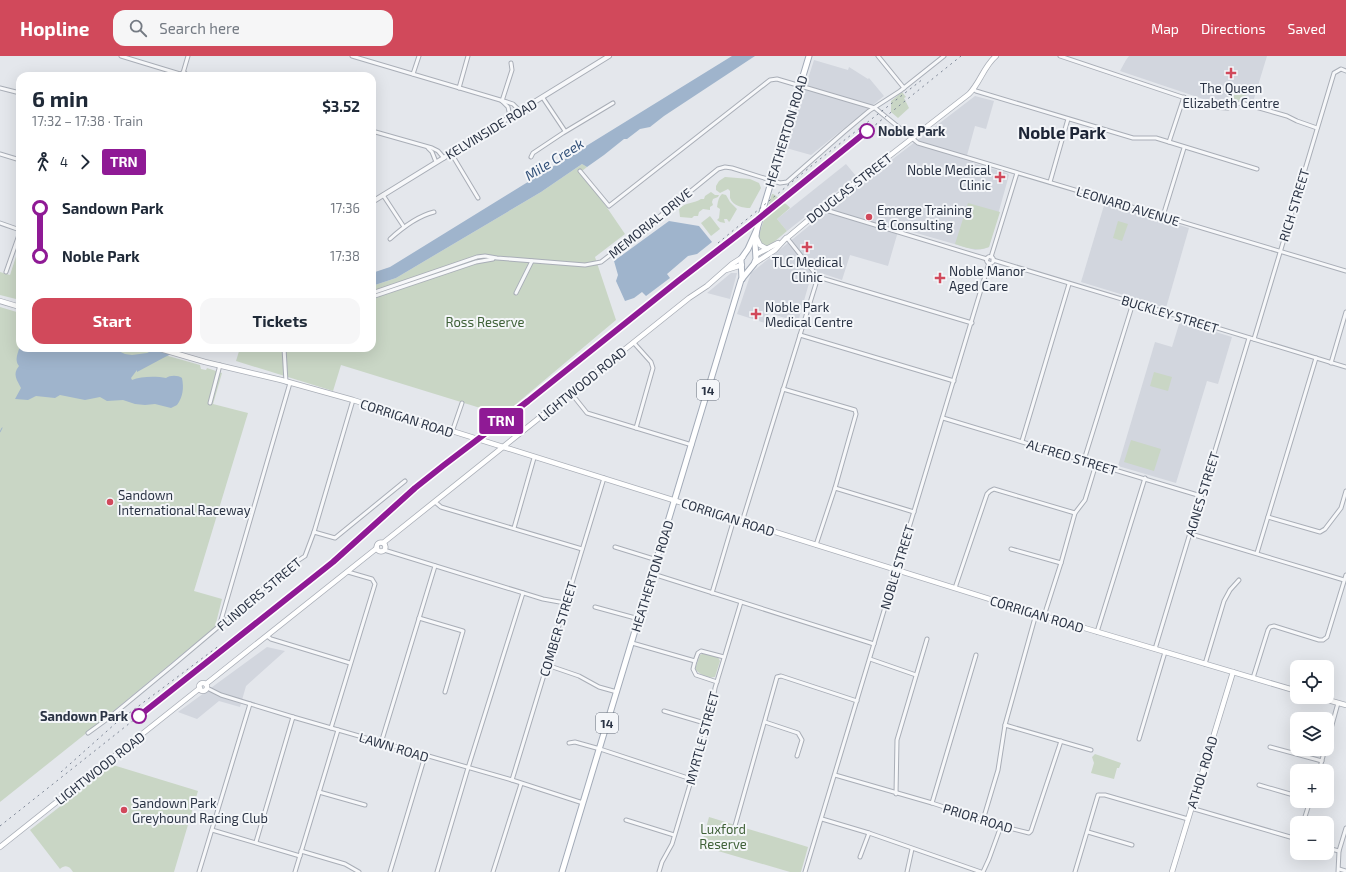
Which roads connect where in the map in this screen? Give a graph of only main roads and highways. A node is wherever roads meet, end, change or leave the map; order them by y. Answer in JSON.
{"nodes":[{"id":1,"x":809,"y":56,"type":"edge"},
{"id":2,"x":996,"y":56,"type":"edge"},
{"id":3,"x":757,"y":229,"type":"junction"},
{"id":4,"x":756,"y":237,"type":"junction"},
{"id":5,"x":787,"y":238,"type":"junction"},
{"id":6,"x":768,"y":249,"type":"junction"},
{"id":7,"x":756,"y":253,"type":"junction"},
{"id":8,"x":743,"y":256,"type":"junction"},
{"id":9,"x":742,"y":265,"type":"junction"},
{"id":10,"x":753,"y":265,"type":"junction"},
{"id":11,"x":725,"y":271,"type":"junction"},
{"id":12,"x":742,"y":280,"type":"junction"},
{"id":13,"x":0,"y":301,"type":"edge"},
{"id":14,"x":16,"y":306,"type":"edge"},
{"id":15,"x":171,"y":352,"type":"edge"},
{"id":16,"x":502,"y":448,"type":"junction"},
{"id":17,"x":675,"y":500,"type":"junction"},
{"id":18,"x":383,"y":543,"type":"junction"},
{"id":19,"x":377,"y":548,"type":"junction"},
{"id":20,"x":1233,"y":672,"type":"junction"},
{"id":21,"x":1290,"y":689,"type":"edge"},
{"id":22,"x":1334,"y":702,"type":"edge"},
{"id":23,"x":1346,"y":705,"type":"edge"},
{"id":24,"x":0,"y":847,"type":"edge"},
{"id":25,"x":562,"y":872,"type":"edge"},
{"id":26,"x":1172,"y":872,"type":"edge"}],
"edges":[{"from":1,"to":3,"type":"main road","name":"HEATHERTON ROAD","number":"14"},
{"from":2,"to":5,"type":"main road","name":"DOUGLAS STREET"},
{"from":3,"to":4,"type":"main road","name":"HEATHERTON ROAD","number":"14"},
{"from":3,"to":8,"type":"main road","name":"HEATHERTON ROAD","number":"14"},
{"from":4,"to":6,"type":"main road"},
{"from":4,"to":7,"type":"main road","name":"HEATHERTON ROAD","number":"14"},
{"from":5,"to":6,"type":"main road","name":"DOUGLAS STREET"},
{"from":5,"to":10,"type":"main road","name":"DOUGLAS STREET"},
{"from":6,"to":7,"type":"main road","name":"DOUGLAS STREET"},
{"from":7,"to":8,"type":"main road"},
{"from":7,"to":10,"type":"main road","number":"14"},
{"from":8,"to":9,"type":"main road","number":"14"},
{"from":8,"to":11,"type":"main road","name":"LIGHTWOOD ROAD"},
{"from":9,"to":10,"type":"main road"},
{"from":9,"to":11,"type":"main road","name":"LIGHTWOOD ROAD"},
{"from":9,"to":12,"type":"main road","name":"HEATHERTON ROAD","number":"14"},
{"from":10,"to":12,"type":"main road","name":"HEATHERTON ROAD","number":"14"},
{"from":11,"to":16,"type":"main road","name":"LIGHTWOOD ROAD"},
{"from":12,"to":17,"type":"main road","name":"HEATHERTON ROAD","number":"14"},
{"from":13,"to":14,"type":"main road"},
{"from":15,"to":16,"type":"main road","name":"CORRIGAN ROAD"},
{"from":16,"to":17,"type":"main road","name":"CORRIGAN ROAD"},
{"from":16,"to":18,"type":"main road","name":"LIGHTWOOD ROAD"},
{"from":17,"to":20,"type":"main road","name":"CORRIGAN ROAD"},
{"from":17,"to":25,"type":"main road","name":"HEATHERTON ROAD","number":"14"},
{"from":18,"to":19,"type":"main road"},
{"from":18,"to":19,"type":"main road"},
{"from":19,"to":24,"type":"main road","name":"LIGHTWOOD ROAD"},
{"from":20,"to":21,"type":"main road","name":"CORRIGAN ROAD"},
{"from":20,"to":26,"type":"main road","name":"ATHOL ROAD"},
{"from":22,"to":23,"type":"main road"}]}
